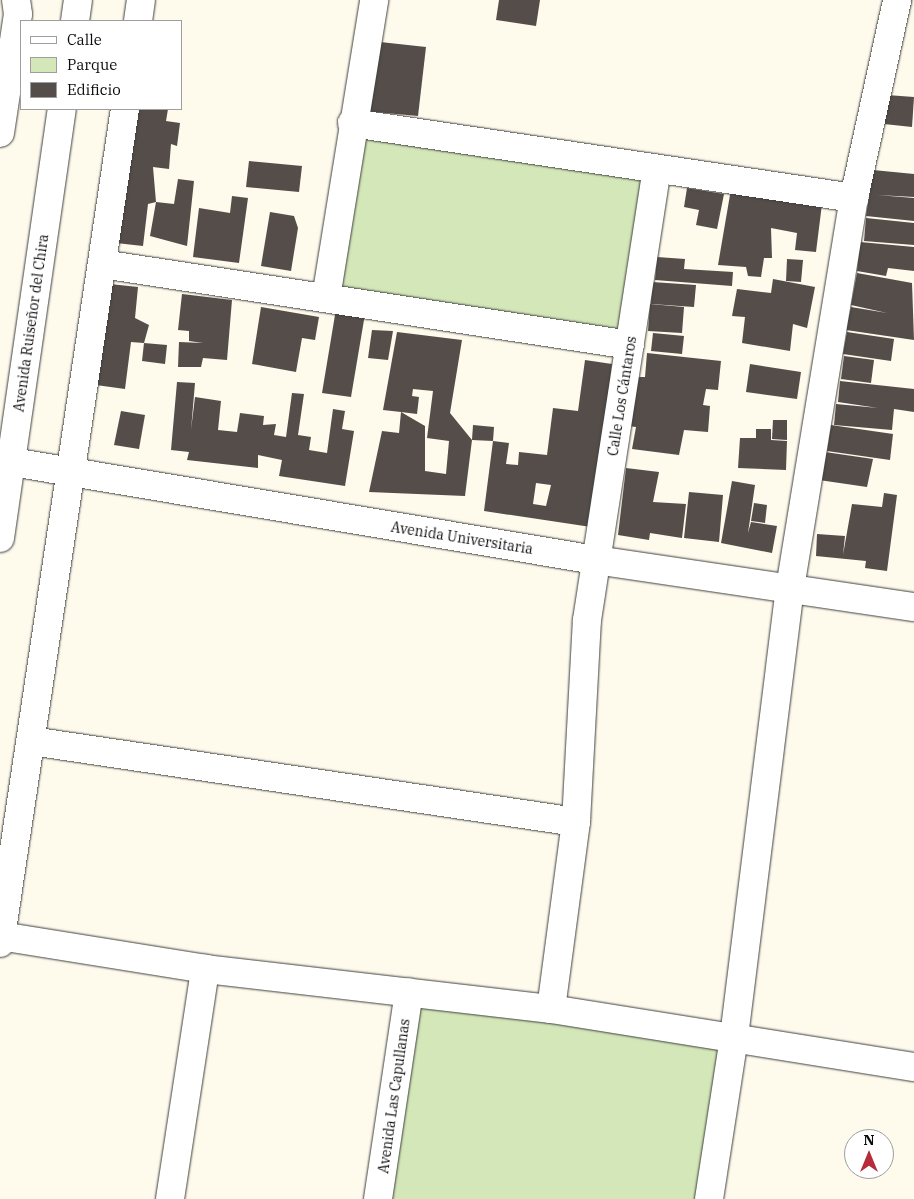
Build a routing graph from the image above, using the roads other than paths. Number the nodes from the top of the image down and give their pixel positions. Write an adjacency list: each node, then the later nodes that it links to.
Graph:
1 (16, 0): 11 (street)
2 (78, 0): 6 (street)
3 (142, 0): 7 (street)
4 (374, 0): 10 (street)
5 (897, 0): 13 (street)
6 (75, 20)
7 (138, 20)
8 (62, 110): 17 (street, Avenida Ruiseñor del Chira)
9 (125, 110): 14 (street)
10 (352, 123): 12 (street); 15 (street)
11 (0, 133)
12 (656, 172): 13 (street); 16 (street, Calle Los Cántaros)
13 (854, 198): 21 (street)
14 (102, 264): 15 (street); 18 (street)
15 (326, 298): 16 (street)
16 (630, 345): 20 (street, Calle Los Cántaros)
17 (12, 462): 18 (street, Avenida Universitaria); 19 (street, Avenida Ruiseñor del Chira)
18 (69, 473): 20 (street, Avenida Universitaria); 23 (street)
19 (0, 538)
20 (595, 560): 21 (street, Avenida Universitaria); 24 (street, Calle Los Cántaros)
21 (790, 588): 22 (street, Avenida Universitaria); 29 (street)
22 (914, 607)
23 (31, 741): 24 (street); 25 (street)
24 (576, 822): 28 (street, Calle Los Cántaros)
25 (0, 938): 26 (street)
26 (205, 969): 27 (street); 31 (street)
27 (409, 992): 28 (street); 32 (street, Avenida Las Capullanas)
28 (551, 1009): 29 (street)
29 (734, 1038): 30 (street); 33 (street)
30 (914, 1067)
31 (170, 1199)
32 (378, 1199)
33 (709, 1199)

